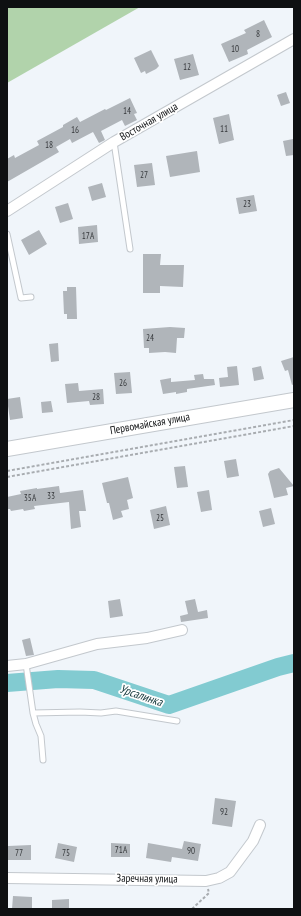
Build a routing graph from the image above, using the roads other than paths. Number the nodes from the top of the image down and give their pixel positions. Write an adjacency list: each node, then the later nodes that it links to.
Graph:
1 (294, 39): 2 (street, Восточная улица)
2 (114, 142): 3 (street, Восточная улица); 5 (lane)
3 (7, 211)
4 (7, 234): 6 (lane)
5 (130, 249)
6 (31, 297)
7 (294, 400): 8 (main road, Первомайская улица)
8 (7, 449)
9 (182, 630): 10 (street)
10 (26, 664): 11 (street); 12 (lane)
11 (7, 666)
12 (33, 713): 13 (lane); 14 (lane)
13 (178, 720)
14 (43, 760)
15 (260, 825): 16 (street, Заречная улица)
16 (7, 878)

